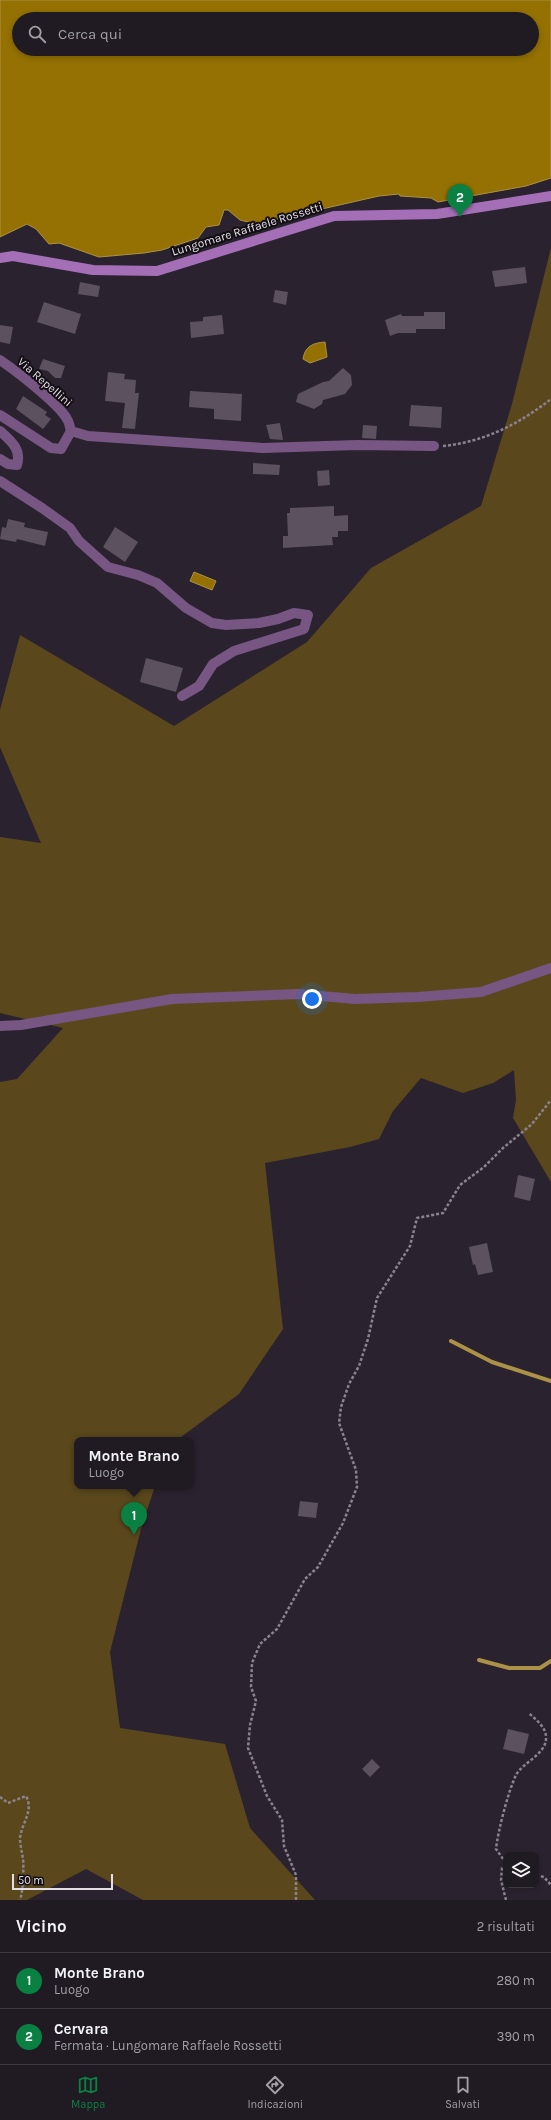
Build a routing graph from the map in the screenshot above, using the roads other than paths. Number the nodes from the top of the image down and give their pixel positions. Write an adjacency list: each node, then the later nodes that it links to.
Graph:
1 (551, 196): 2 (main road, Lungomare Raffaele Rossetti)
2 (0, 258)
3 (0, 360): 6 (street, Via Repellini)
4 (0, 415): 6 (street)
5 (0, 431): 8 (street)
6 (71, 431): 7 (street)
7 (434, 446)
8 (0, 459)
9 (0, 481): 10 (street)
10 (182, 696)
11 (551, 968): 12 (street)
12 (0, 1026)

